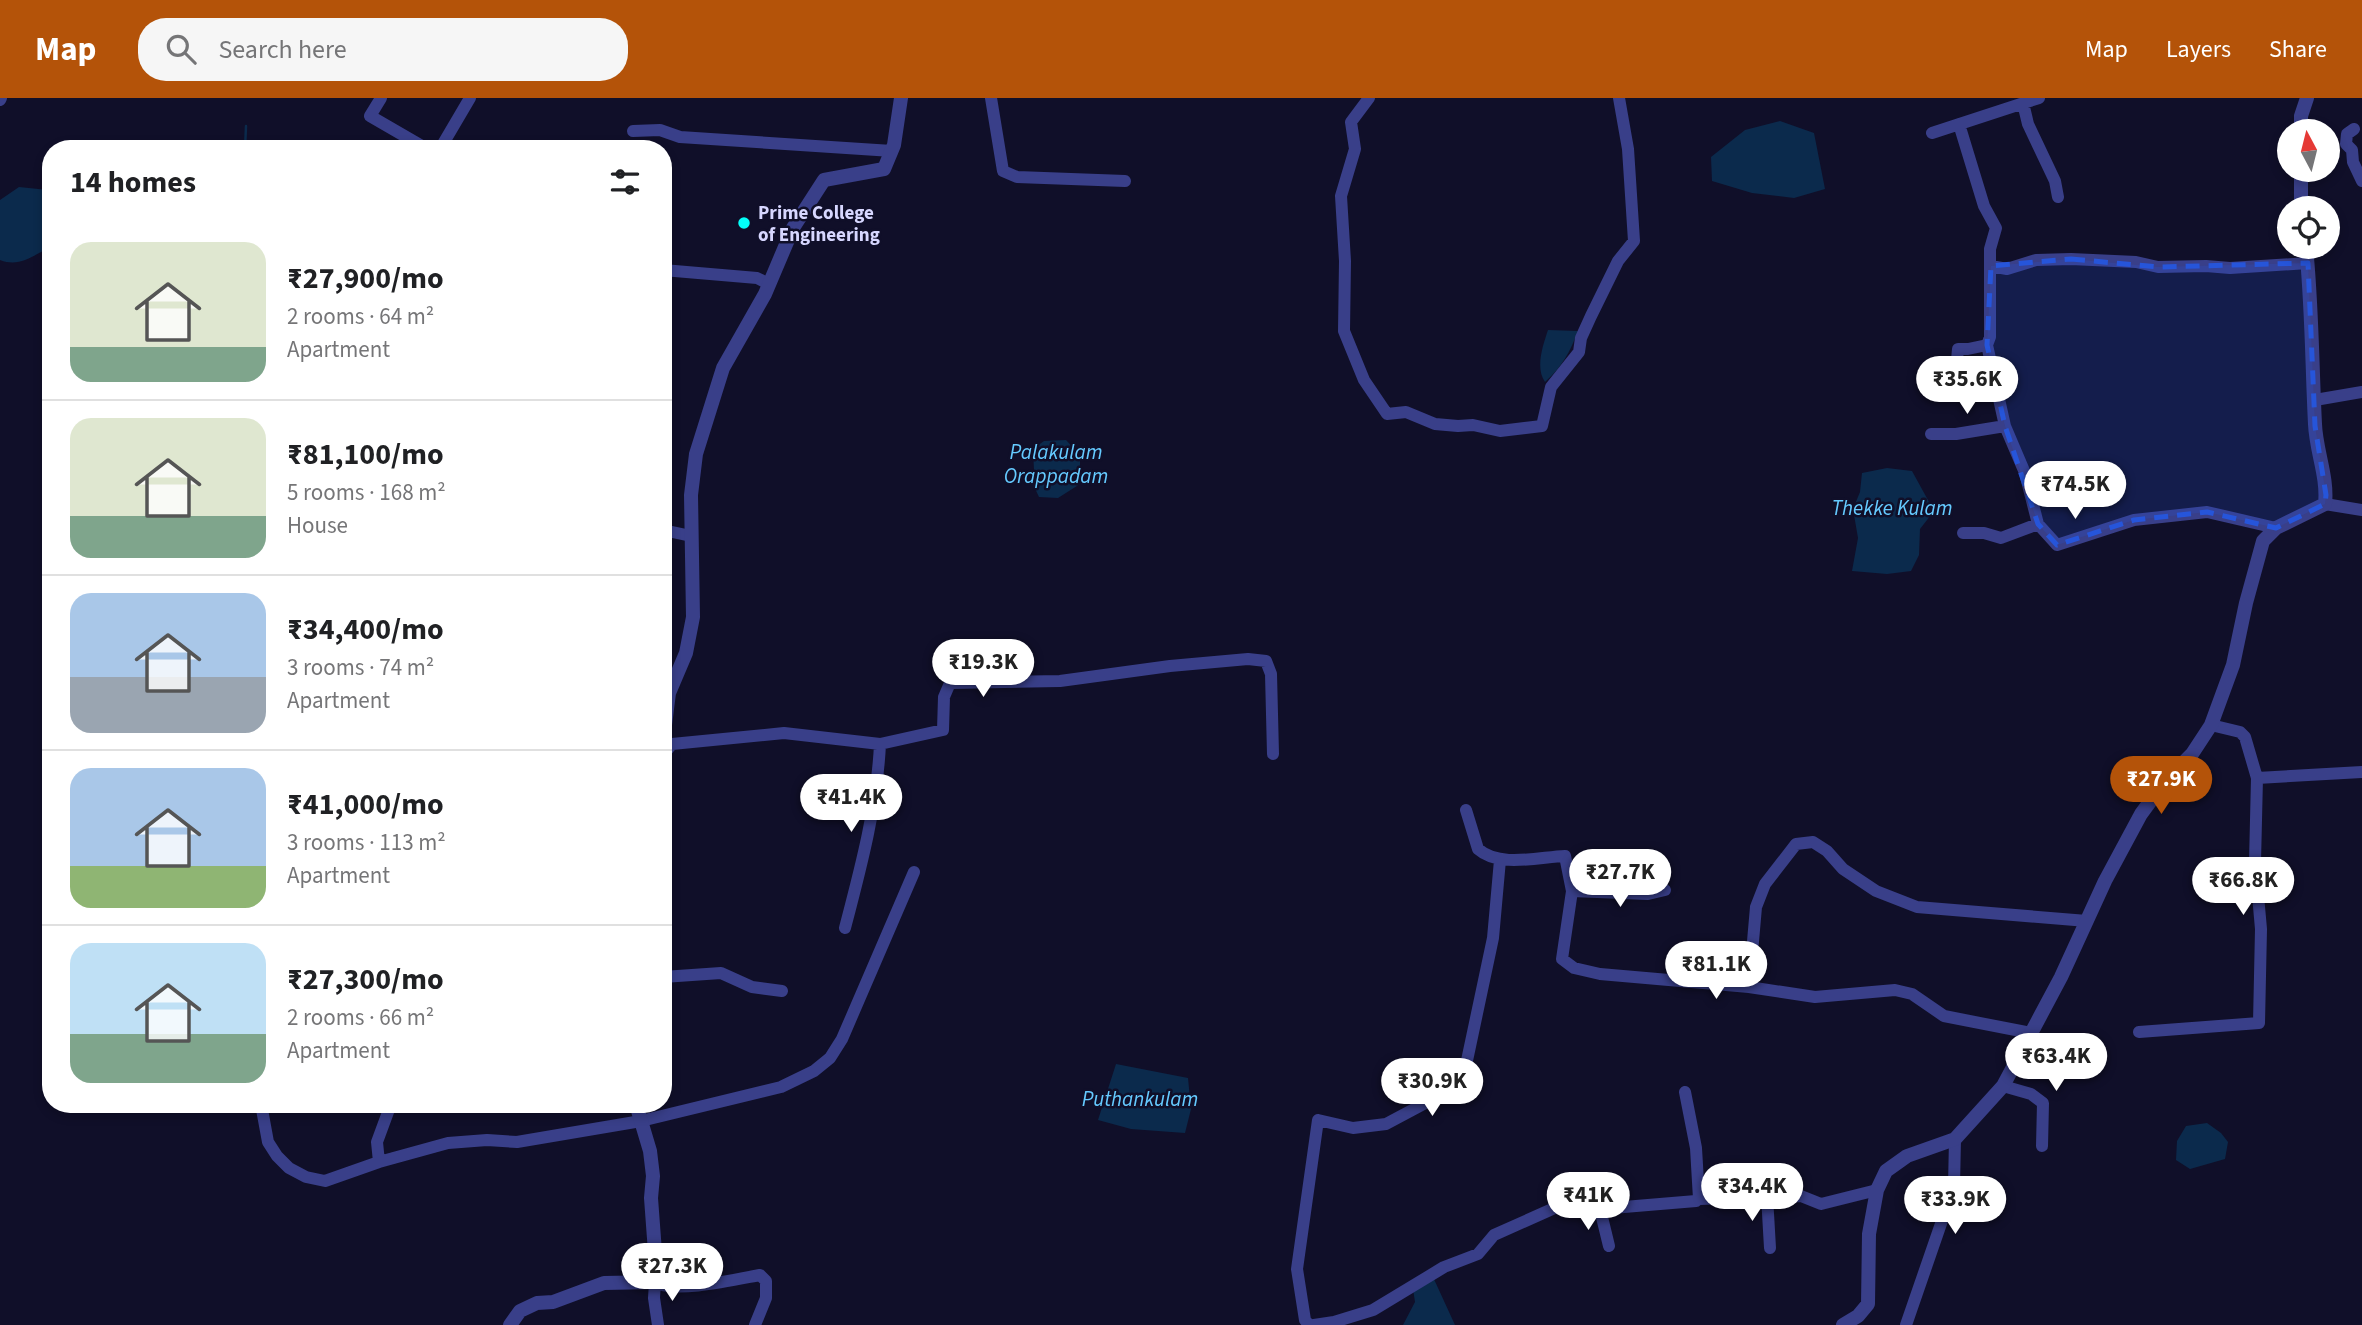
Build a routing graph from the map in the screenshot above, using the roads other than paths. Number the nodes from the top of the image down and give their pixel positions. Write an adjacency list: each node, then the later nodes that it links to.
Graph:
1 (381, 98): 15 (street)
2 (470, 98): 16 (street)
3 (901, 98): 17 (street)
4 (991, 98): 18 (street)
5 (1369, 98): 6 (street)
6 (1619, 98)
7 (2039, 98): 9 (street)
8 (2307, 98): 10 (street)
9 (2023, 103): 11 (street); 20 (street)
10 (2301, 119)
11 (1959, 124): 14 (street); 23 (street)
12 (2354, 128): 19 (street)
13 (633, 131): 17 (street)
14 (1932, 133)
15 (411, 140)
16 (445, 140)
17 (892, 150): 25 (street)
18 (1125, 181)
19 (2362, 181)
20 (2058, 197)
21 (2308, 259): 22 (street)
22 (2308, 263): 23 (street); 29 (street)
23 (1991, 266): 26 (street)
24 (672, 271): 25 (street)
25 (769, 284): 38 (street)
26 (1987, 345): 27 (street); 30 (street)
27 (1955, 382)
28 (2362, 392): 29 (street)
29 (2315, 400): 32 (street)
30 (2005, 426): 31 (street); 34 (street)
31 (1931, 434)
32 (2325, 504): 33 (street); 35 (street)
33 (2362, 510)
34 (2038, 524): 35 (street); 37 (street)
35 (2276, 528): 40 (street)
36 (672, 532): 38 (street)
37 (1963, 533)
38 (691, 536): 39 (street)
39 (672, 686)
40 (2211, 725): 45 (street); 51 (street)
41 (672, 744): 42 (street)
42 (880, 744): 43 (street); 52 (street)
43 (1273, 754)
44 (2362, 772): 45 (street)
45 (2257, 778): 56 (street)
46 (1466, 810): 47 (street)
47 (1500, 860): 50 (street); 77 (street)
48 (914, 872): 63 (street)
49 (1665, 890): 50 (street)
50 (1572, 891): 54 (street)
51 (2087, 921): 54 (street); 57 (street)
52 (845, 928)
53 (672, 976): 55 (street)
54 (1749, 987): 57 (street)
55 (782, 991)
56 (2140, 1032)
57 (2031, 1033): 58 (street)
58 (2003, 1086): 64 (street); 65 (street)
59 (1685, 1092): 68 (street)
60 (263, 1113): 66 (street)
61 (388, 1113): 66 (street)
62 (639, 1113): 63 (street)
63 (641, 1121): 66 (street); 73 (street)
64 (1955, 1139): 67 (street); 79 (street)
65 (2042, 1146)
66 (379, 1161)
67 (1877, 1191): 68 (street); 78 (street)
68 (1767, 1196): 72 (street)
69 (1696, 1201): 70 (street)
70 (1600, 1209): 71 (street); 77 (street)
71 (1609, 1247)
72 (1770, 1248)
73 (655, 1282): 74 (street); 75 (street); 76 (street)
74 (510, 1325)
75 (658, 1325)
76 (755, 1325)
77 (1311, 1325)
78 (1843, 1325)
79 (1906, 1325)

